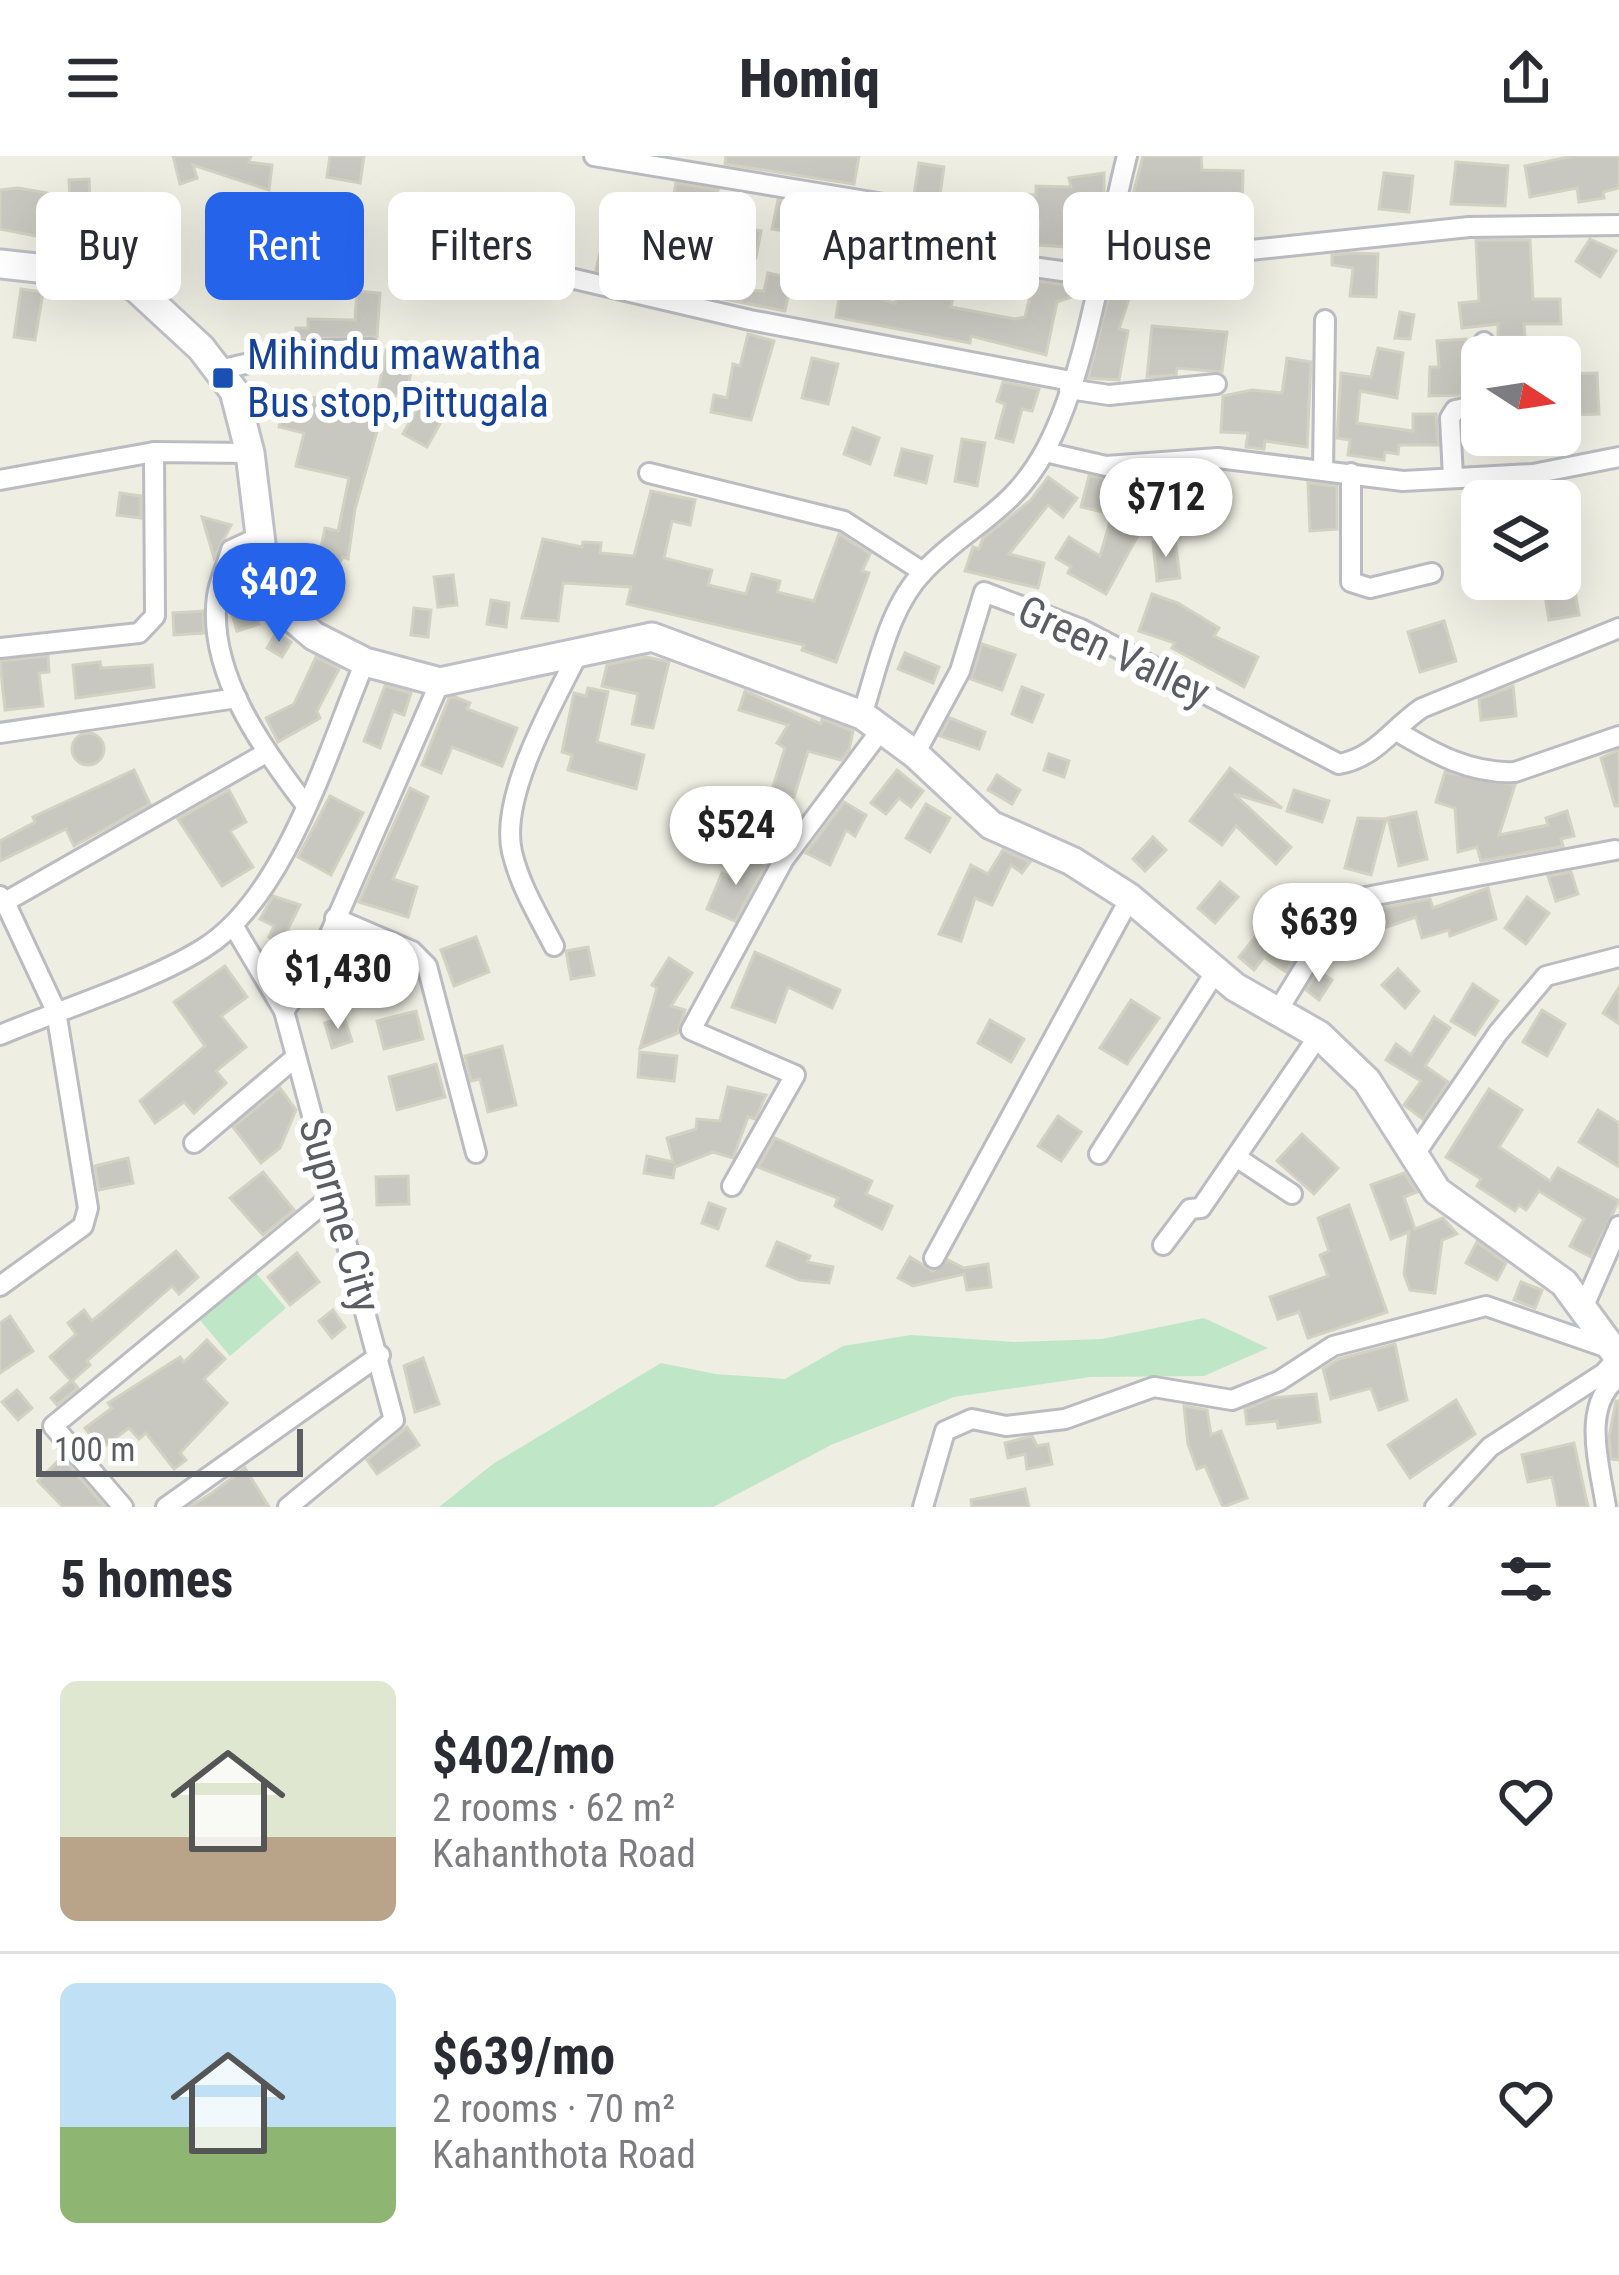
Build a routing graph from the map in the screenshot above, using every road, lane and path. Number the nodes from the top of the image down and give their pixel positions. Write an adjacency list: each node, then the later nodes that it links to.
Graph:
1 (594, 156): 7 (street)
2 (1127, 156): 3 (street)
3 (1118, 192)
4 (1619, 225): 5 (street)
5 (1254, 250)
6 (0, 264): 12 (main road)
7 (1063, 271)
8 (575, 279): 13 (street)
9 (1092, 300): 13 (street)
10 (1325, 320): 20 (street)
11 (370, 349): 12 (street)
12 (219, 370): 18 (main road)
13 (1070, 384): 14 (street); 17 (street)
14 (1216, 385)
15 (1461, 409): 23 (street)
16 (154, 452): 18 (street); 24 (street); 29 (street)
17 (1045, 452): 20 (street); 26 (street)
18 (250, 453): 25 (main road)
19 (1619, 457): 23 (street)
20 (1323, 470): 22 (street)
21 (649, 472): 26 (street)
22 (1351, 473): 23 (street); 27 (street)
23 (1453, 477)
24 (0, 480)
25 (259, 537): 31 (main road); 33 (street)
26 (923, 572): 34 (street)
27 (1432, 573)
28 (1619, 628): 36 (street, Green Valley)
29 (0, 648)
30 (580, 649): 32 (main road); 34 (main road); 46 (street)
31 (364, 662): 32 (main road); 40 (street)
32 (440, 682): 44 (street)
33 (237, 698): 35 (street); 38 (street)
34 (872, 722): 39 (main road); 60 (street)
35 (0, 733)
36 (1399, 733): 37 (street); 39 (street, Green Valley)
37 (1619, 736)
38 (266, 753): 40 (street); 43 (street)
39 (915, 754): 42 (main road)
40 (305, 804): 45 (street)
41 (1615, 850): 51 (street)
42 (1130, 898): 48 (main road); 65 (street)
43 (2, 899): 49 (street)
44 (335, 918): 50 (street); 56 (street)
45 (233, 926): 49 (street); 50 (street, Suprme City)
46 (554, 946)
47 (1619, 957): 59 (street)
48 (1216, 970): 51 (main road); 57 (street)
49 (56, 1011): 52 (street); 66 (street)
50 (284, 1011): 54 (street, Suprme City)
51 (1277, 1012): 53 (main road)
52 (0, 1035)
53 (1319, 1035): 58 (street); 59 (main road)
54 (296, 1057): 55 (street); 61 (street, Suprme City)
55 (194, 1143)
56 (476, 1153)
57 (1099, 1154)
58 (1235, 1156): 62 (street); 64 (street)
59 (1413, 1157): 67 (main road)
60 (732, 1186)
61 (334, 1194): 68 (street, Suprme City); 71 (street)
62 (1292, 1194)
63 (1619, 1226): 67 (street)
64 (1163, 1245)
65 (934, 1258)
66 (0, 1286)
67 (1584, 1306): 69 (main road)
68 (380, 1354): 72 (street); 73 (street, Suprme City)
69 (1615, 1355): 74 (street); 75 (street)
70 (1619, 1376): 76 (street)
71 (123, 1507)
72 (166, 1507)
73 (288, 1507)
74 (923, 1507)
75 (1435, 1507)
76 (1606, 1507)

